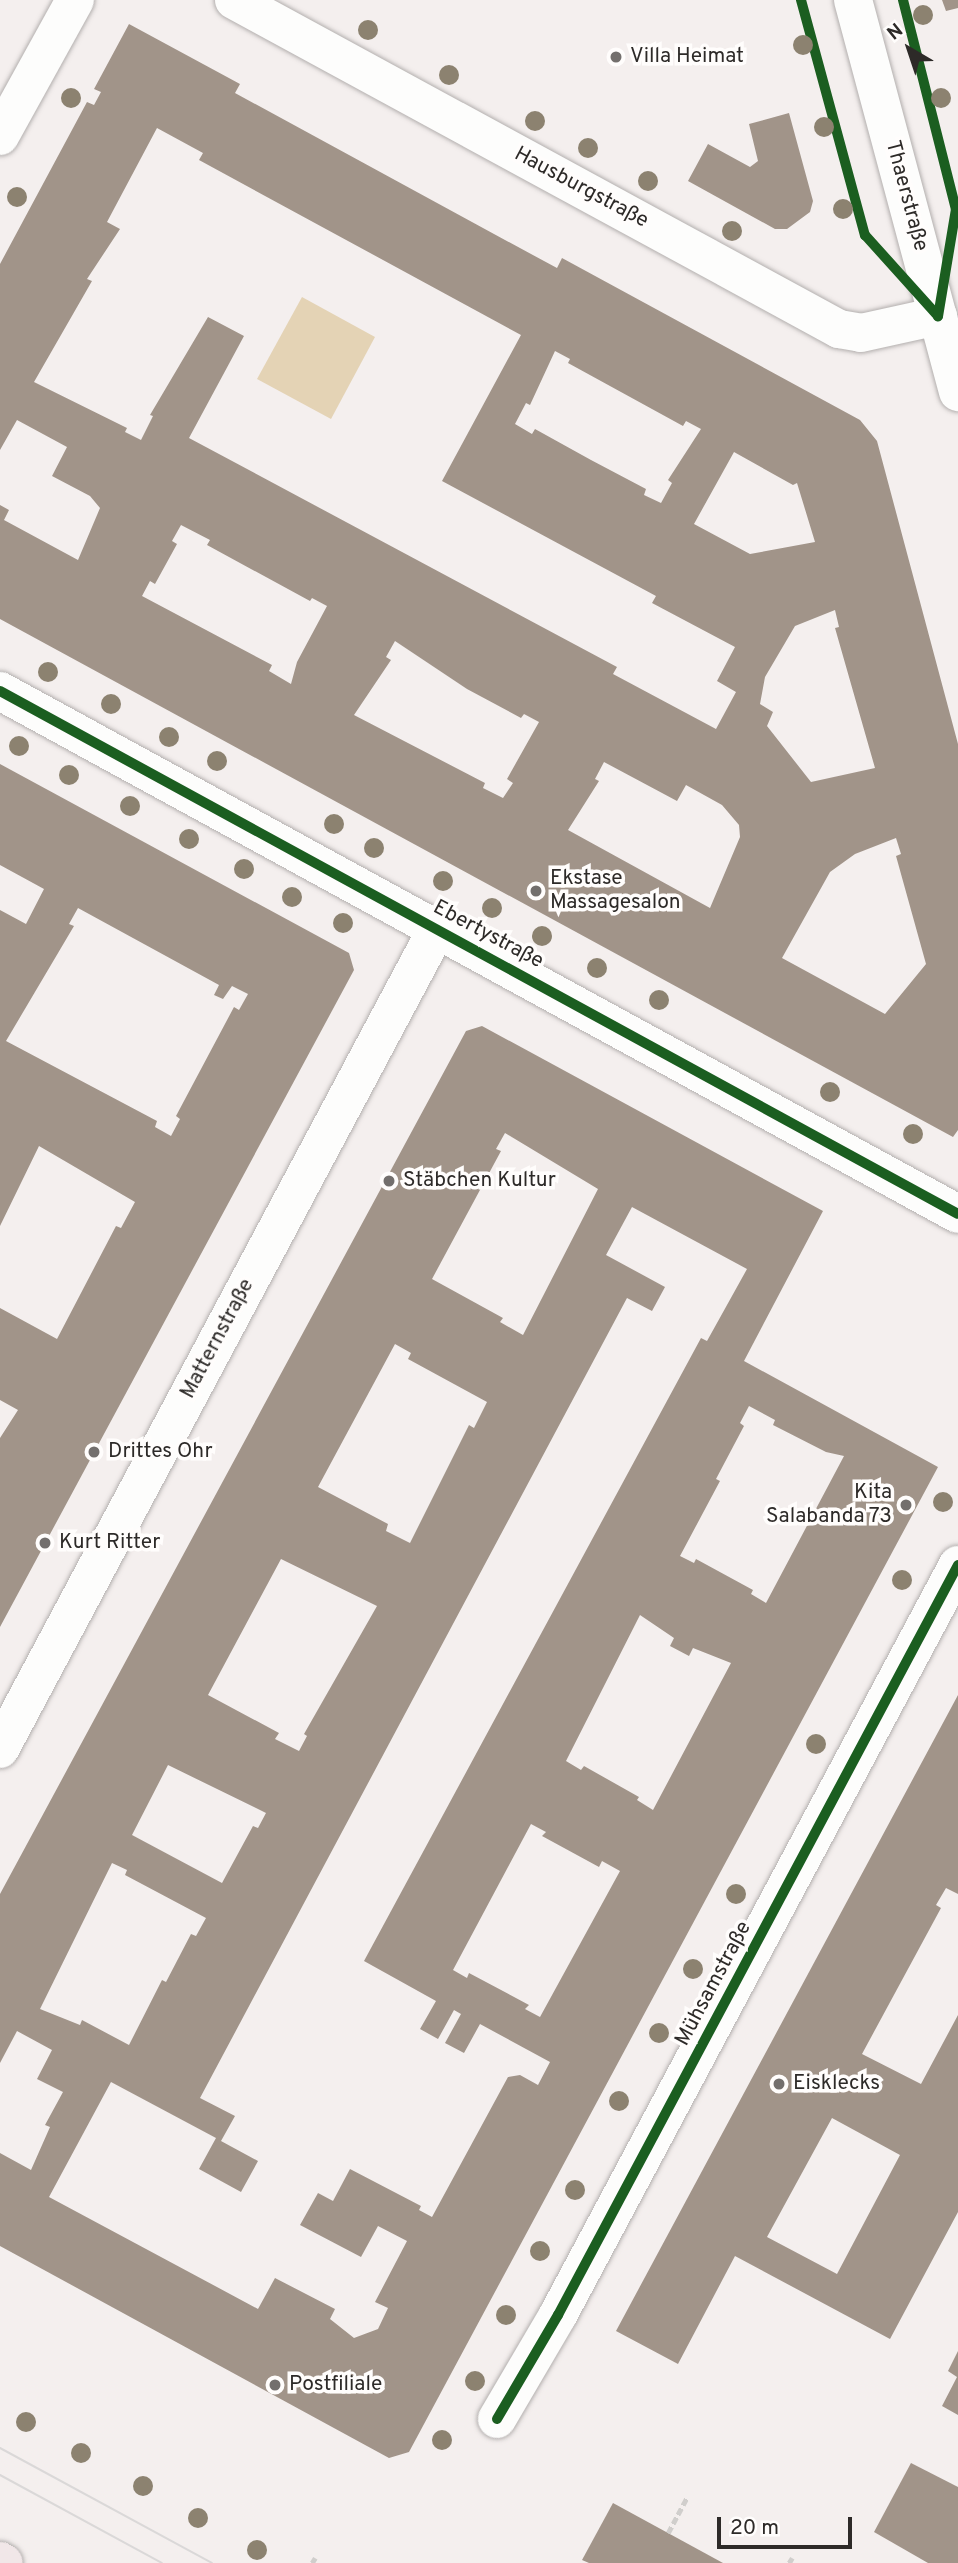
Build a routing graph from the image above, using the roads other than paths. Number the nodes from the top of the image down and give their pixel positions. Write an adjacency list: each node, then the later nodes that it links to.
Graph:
1 (75, 0): 4 (street)
2 (234, 0): 5 (street, Hausburgstraße)
3 (853, 0): 5 (street, Thaerstraße)
4 (0, 136)
5 (938, 316): 6 (street, Thaerstraße)
6 (958, 392)
7 (0, 691): 8 (street, Ebertystraße)
8 (437, 929): 9 (street, Ebertystraße); 11 (street, Matternstraße)
9 (958, 1214)
10 (958, 1565): 12 (street, Mühsamstraße)
11 (0, 1749)
12 (497, 2419)

